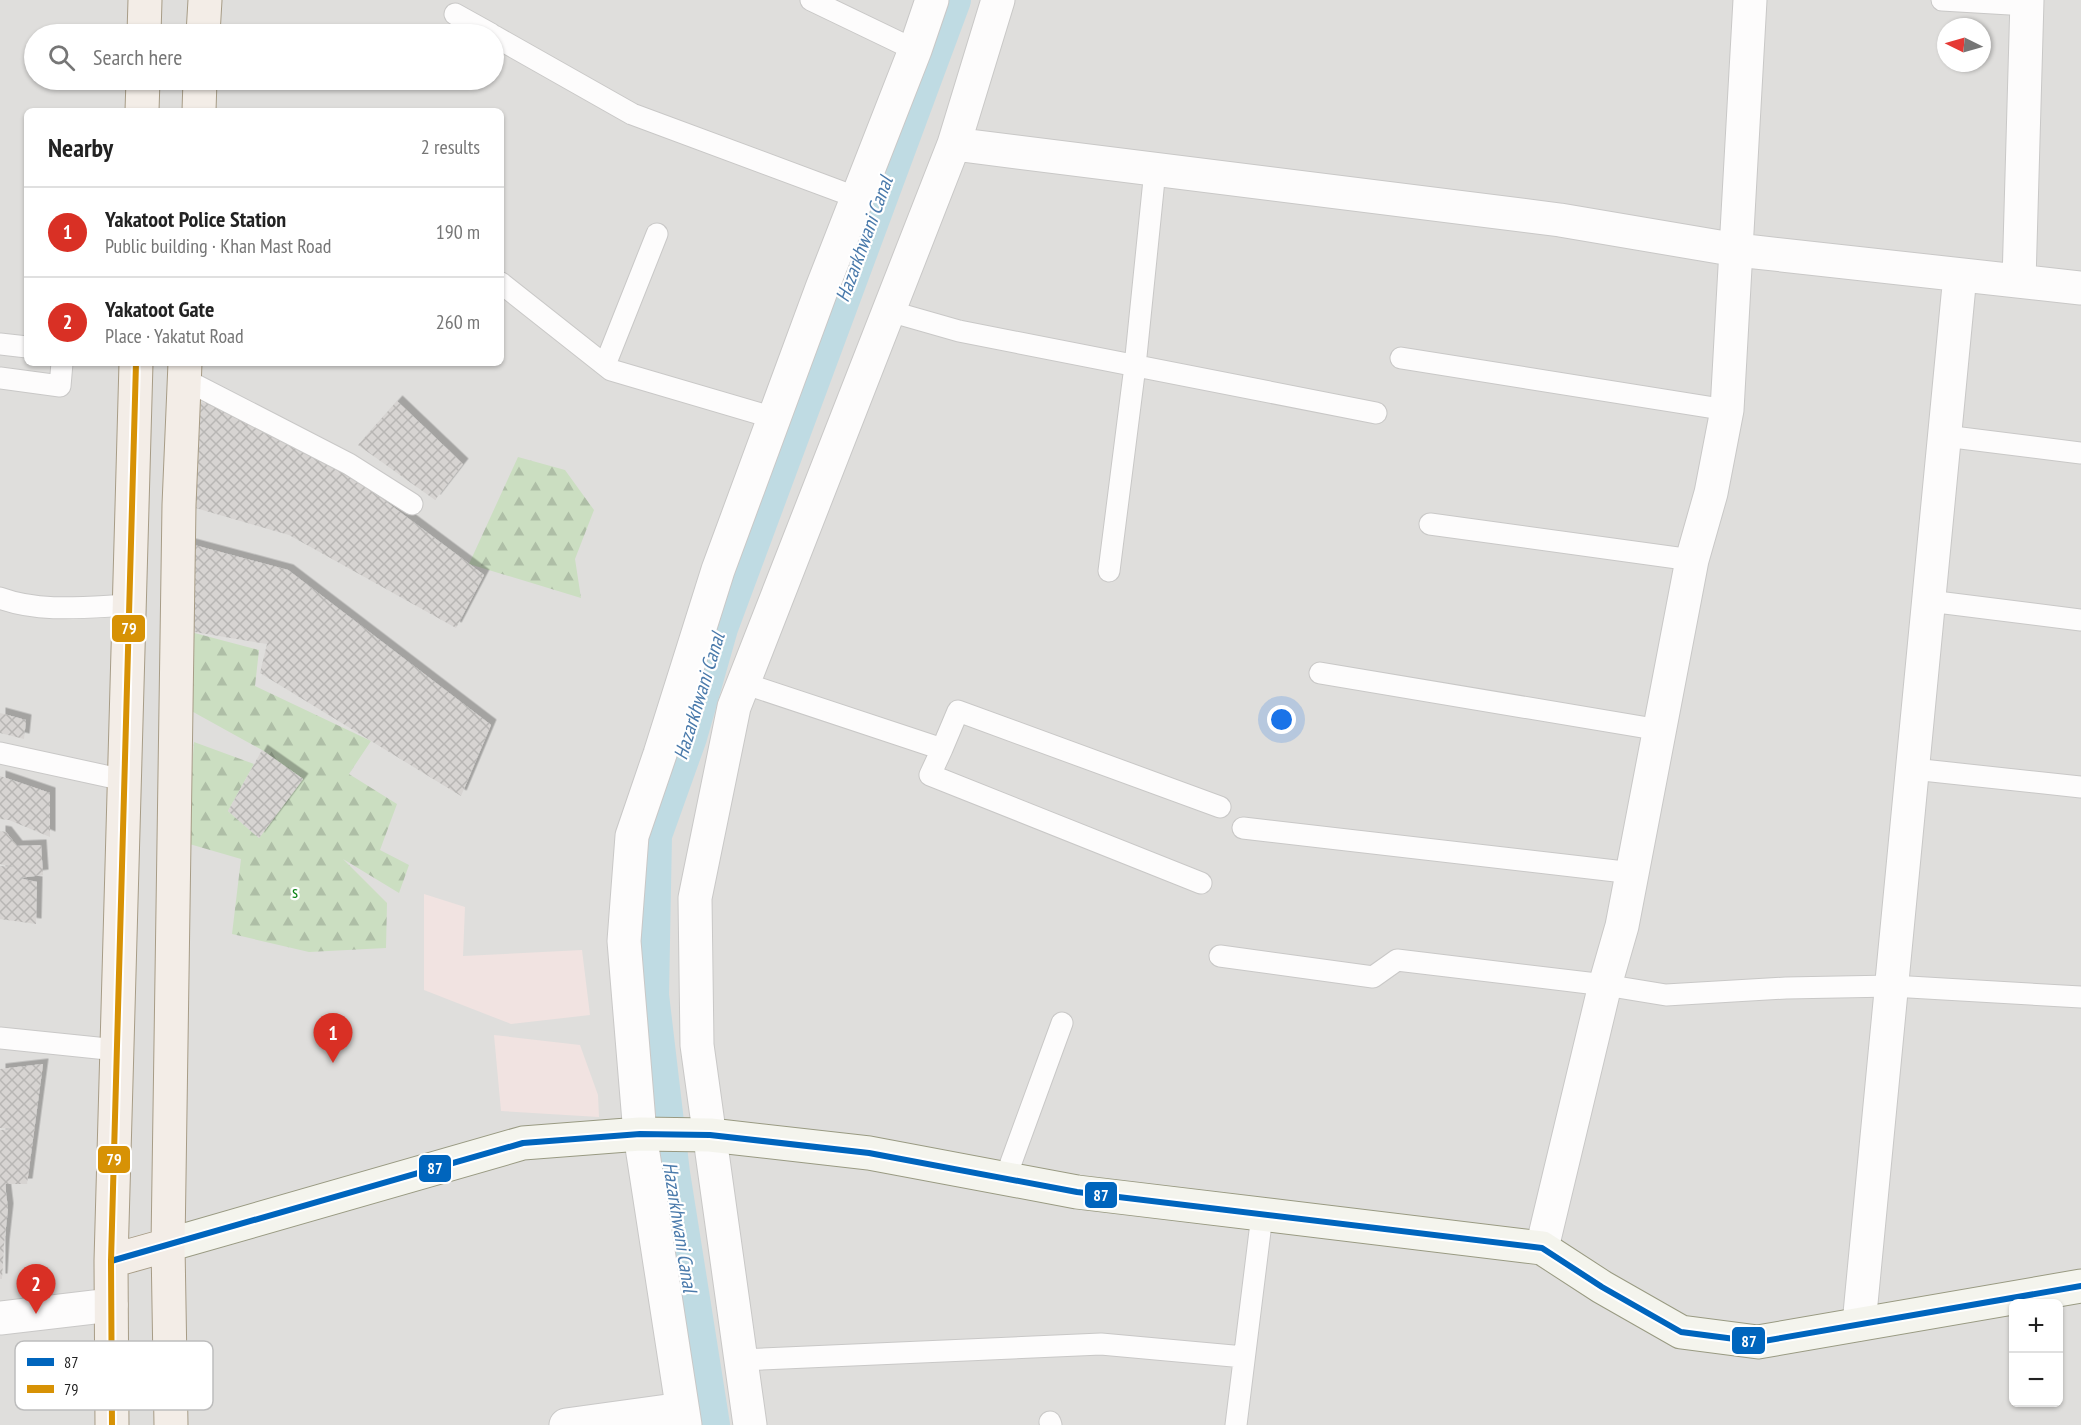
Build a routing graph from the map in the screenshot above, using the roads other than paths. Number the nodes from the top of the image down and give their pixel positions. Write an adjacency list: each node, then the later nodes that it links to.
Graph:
1 (145, 0): 10 (main road)
2 (205, 0): 11 (main road)
3 (811, 0): 14 (lane)
4 (932, 0): 14 (street)
5 (998, 0): 19 (street)
6 (1750, 0): 23 (street)
7 (1942, 0): 8 (lane)
8 (2027, 3): 25 (street)
9 (455, 14): 12 (lane)
10 (144, 24)
11 (204, 24)
12 (473, 24)
13 (504, 42): 21 (lane)
14 (915, 50): 21 (street)
15 (143, 90): 17 (main road)
16 (200, 90): 18 (main road)
17 (142, 108)
18 (199, 108)
19 (954, 144): 20 (street); 28 (street)
20 (1155, 170): 23 (street); 35 (lane)
21 (858, 198): 40 (street)
22 (657, 234): 32 (lane)
23 (1737, 250): 24 (street); 38 (street)
24 (1960, 275): 25 (street); 41 (street)
25 (2019, 281): 27 (street)
26 (504, 285): 32 (lane)
27 (2081, 288)
28 (889, 311): 35 (lane); 52 (street)
29 (0, 344): 30 (lane)
30 (24, 347)
31 (1401, 358): 38 (lane)
32 (605, 365): 40 (lane)
33 (62, 366): 37 (lane)
34 (136, 366): 49 (main road)
35 (1135, 366): 39 (lane); 46 (lane)
36 (177, 368): 43 (lane); 74 (main road)
37 (0, 378)
38 (1727, 410): 45 (street)
39 (1376, 413)
40 (774, 418): 70 (street)
41 (1945, 436): 42 (lane); 48 (street)
42 (2081, 453)
43 (412, 504)
44 (1430, 524): 45 (lane)
45 (1692, 560): 53 (street)
46 (1109, 571)
47 (0, 598): 49 (lane)
48 (1929, 601): 50 (lane); 56 (street)
49 (129, 605): 57 (main road)
50 (2081, 620)
51 (1320, 673): 53 (lane)
52 (743, 683): 54 (lane); 71 (street)
53 (1660, 730): 61 (street)
54 (942, 749): 59 (lane); 62 (lane)
55 (0, 753): 57 (lane)
56 (1913, 769): 58 (lane); 65 (street)
57 (124, 780): 69 (main road)
58 (2081, 787)
59 (1220, 807)
60 (1243, 828): 61 (lane)
61 (1633, 873): 64 (street)
62 (1201, 883)
63 (1221, 956): 64 (lane)
64 (1605, 985): 65 (lane); 75 (street)
65 (1892, 986): 66 (lane); 80 (street)
66 (2081, 997)
67 (1062, 1023): 72 (lane)
68 (0, 1038): 69 (lane)
69 (117, 1050): 76 (main road)
70 (639, 1134): 71 (main road); 74 (main road); 87 (street)
71 (711, 1135): 72 (main road); 84 (street)
72 (1005, 1179): 73 (main road)
73 (1262, 1215): 75 (main road); 83 (lane)
74 (168, 1245): 76 (main road); 82 (main road)
75 (1542, 1248): 80 (main road)
76 (111, 1262): 78 (main road)
77 (2081, 1286): 80 (main road)
78 (111, 1305): 79 (street); 81 (main road)
79 (0, 1318)
80 (1859, 1324)
81 (111, 1341)
82 (170, 1341)
83 (1245, 1357): 84 (lane); 92 (lane)
84 (740, 1360): 91 (street)
85 (112, 1410): 88 (main road)
86 (171, 1410): 89 (main road)
87 (684, 1417): 90 (street)
88 (112, 1425)
89 (171, 1425)
90 (566, 1425)
91 (750, 1425)
92 (1236, 1425)

